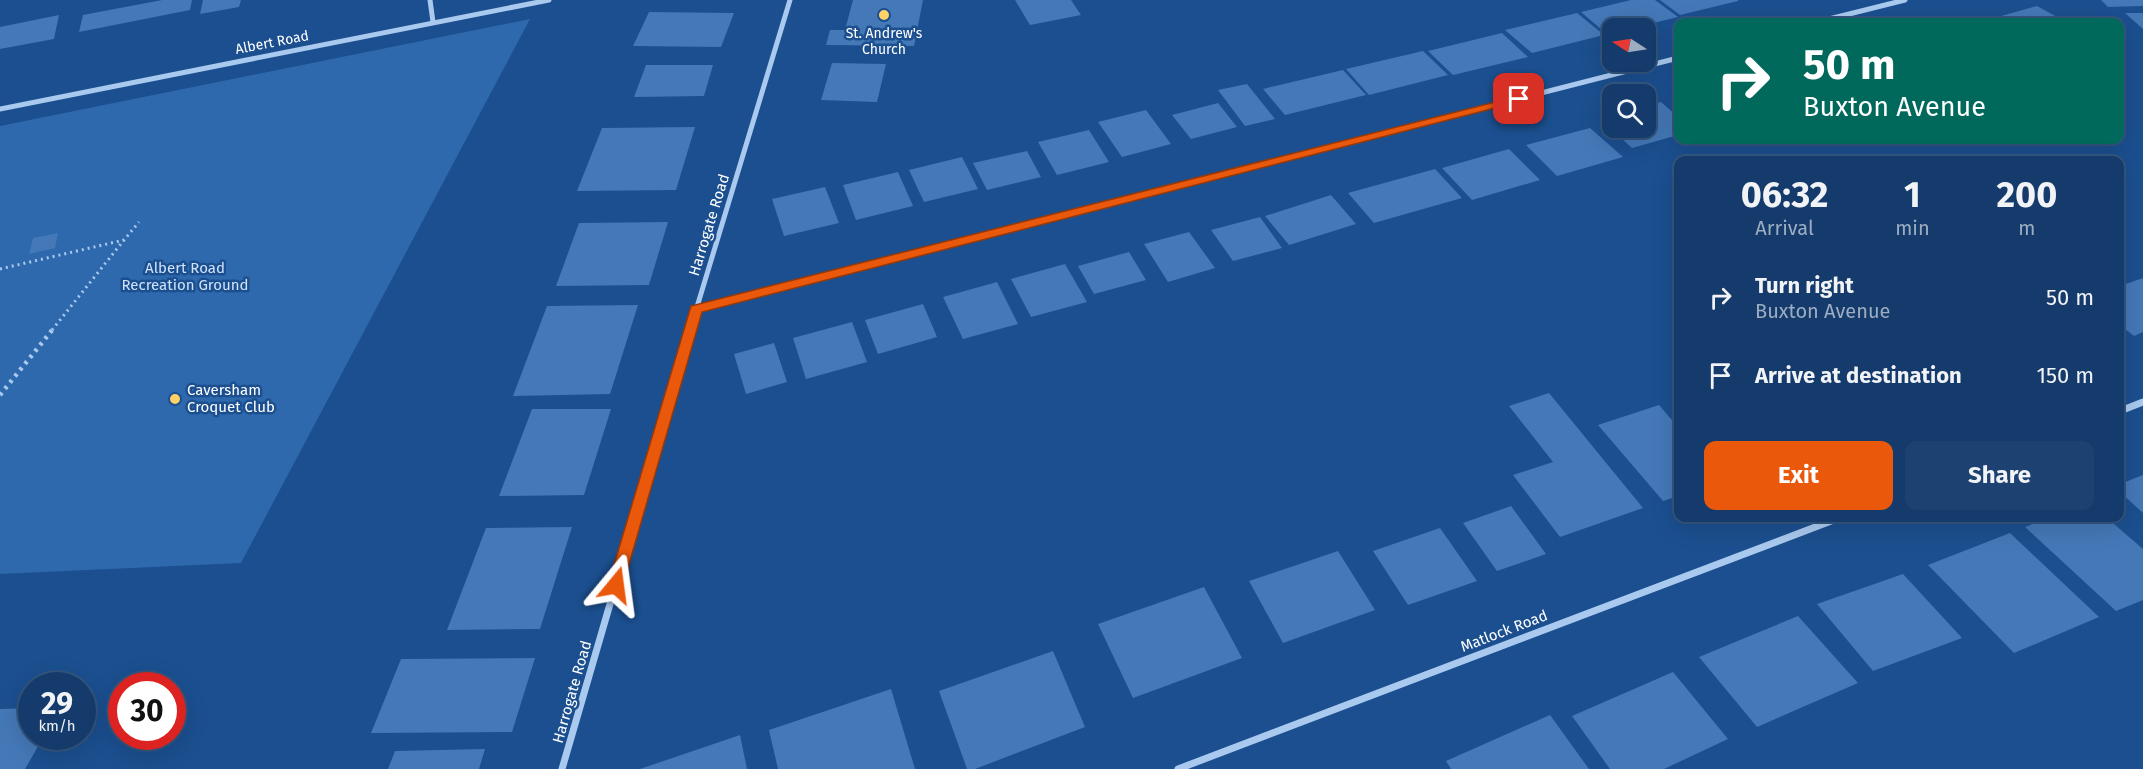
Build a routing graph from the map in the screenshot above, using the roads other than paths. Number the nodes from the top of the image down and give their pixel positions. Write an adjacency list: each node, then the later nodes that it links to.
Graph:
1 (430, 0): 6 (street)
2 (549, 0): 6 (street, Albert Road)
3 (790, 0): 9 (street, Harrogate Road)
4 (1905, 0): 5 (street)
5 (1833, 18)
6 (433, 22): 8 (street, Albert Road)
7 (1674, 59): 9 (street)
8 (0, 110)
9 (696, 309): 13 (street, Harrogate Road)
10 (2143, 402): 11 (street)
11 (2124, 409)
12 (1828, 522): 14 (street, Matlock Road)
13 (562, 769)
14 (1178, 769)

